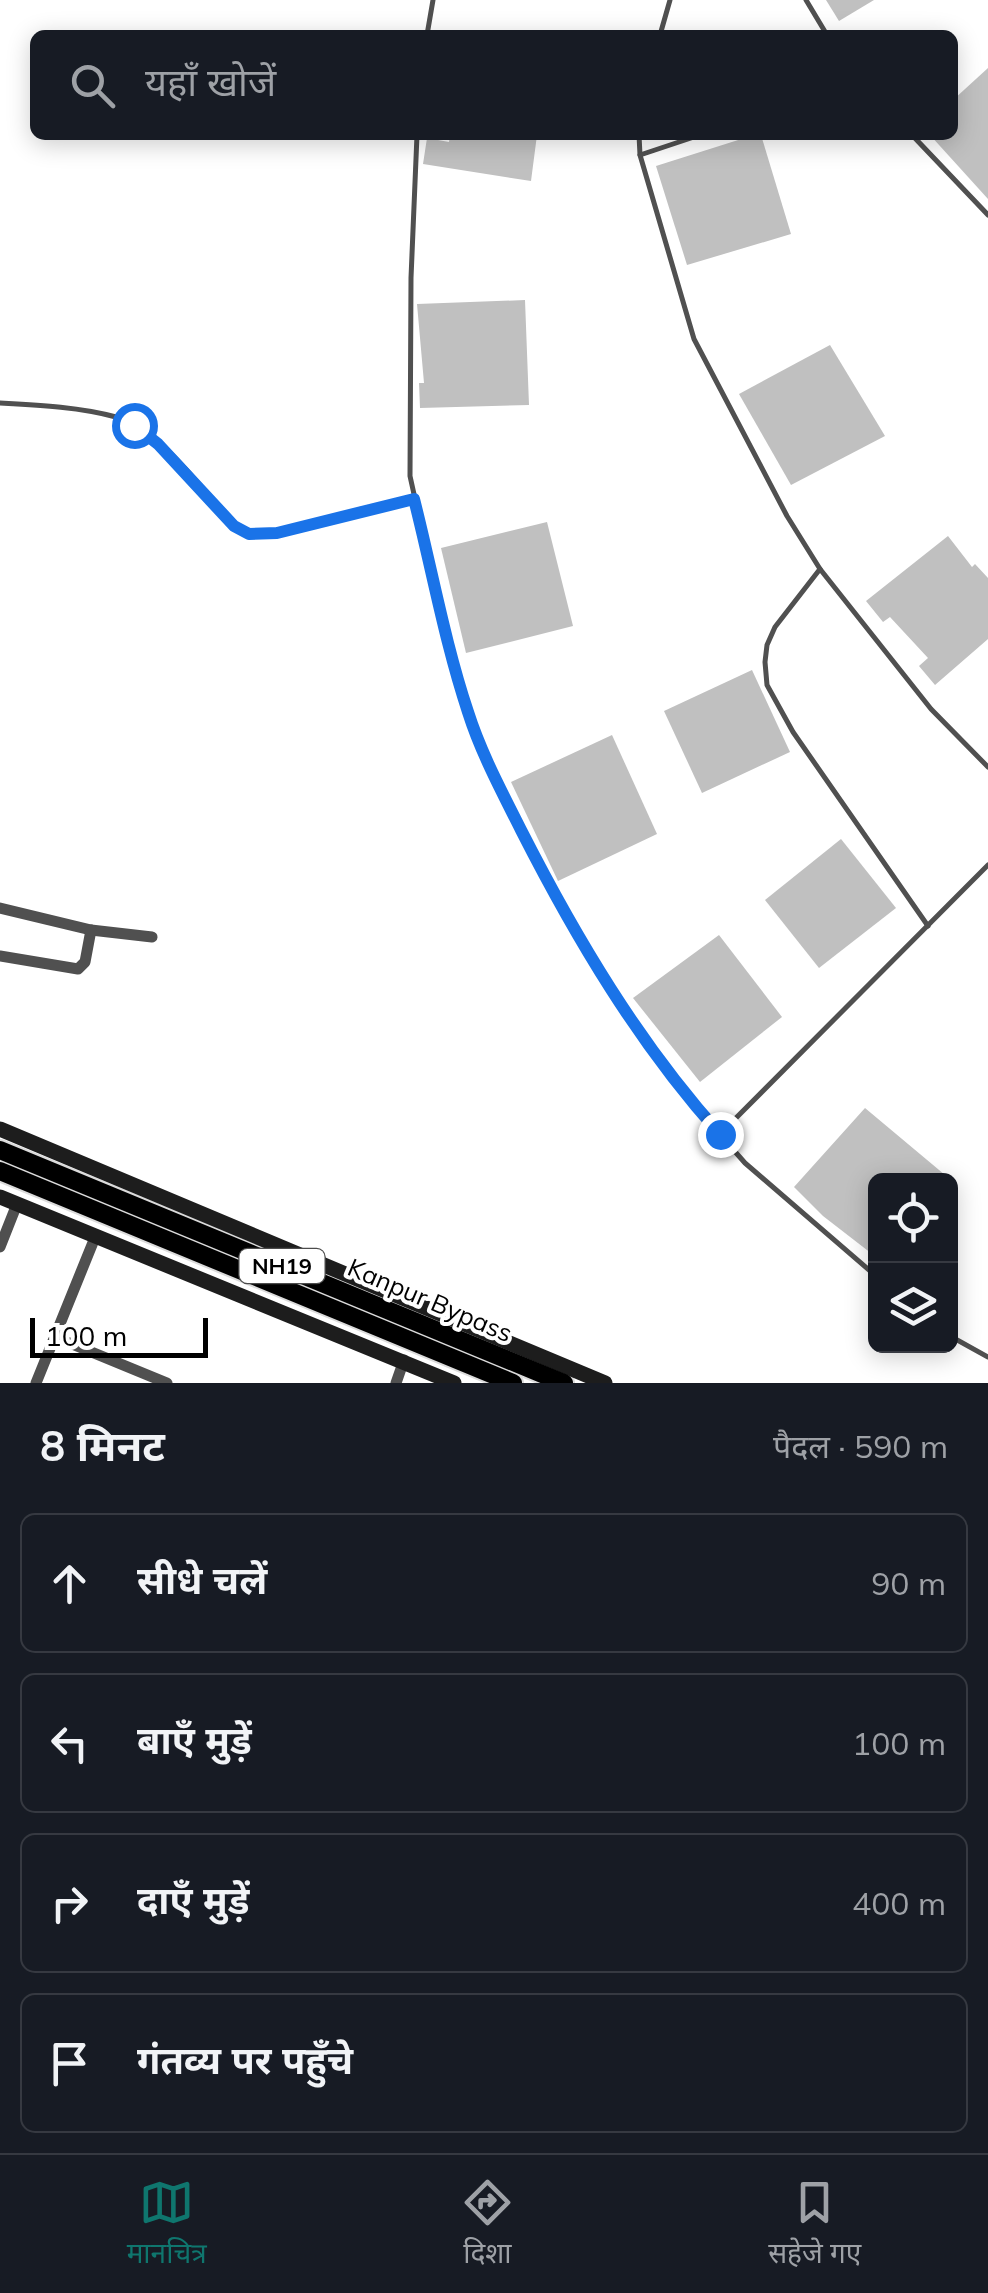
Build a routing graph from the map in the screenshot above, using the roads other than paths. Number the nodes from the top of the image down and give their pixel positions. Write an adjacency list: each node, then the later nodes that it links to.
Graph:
1 (433, 0): 4 (lane)
2 (670, 0): 5 (lane)
3 (806, 0): 6 (lane)
4 (428, 30)
5 (661, 30)
6 (824, 30)
7 (417, 140): 14 (lane)
8 (639, 140): 11 (lane)
9 (685, 140): 11 (lane)
10 (917, 140): 12 (lane)
11 (640, 155): 15 (lane)
12 (988, 215)
13 (0, 404): 14 (lane)
14 (414, 499): 24 (lane)
15 (820, 568): 16 (lane); 19 (lane)
16 (988, 767)
17 (988, 864): 19 (lane)
18 (0, 908): 20 (street)
19 (928, 926): 24 (lane)
20 (92, 930): 21 (street); 22 (street)
21 (152, 936)
22 (0, 956)
23 (0, 1129): 42 (main road)
24 (720, 1134): 31 (lane)
25 (0, 1150): 41 (highway, Kanpur Bypass / NH19)
26 (0, 1172): 40 (highway, Kanpur Bypass / NH19)
27 (0, 1197): 28 (main road)
28 (17, 1204): 29 (main road); 30 (street)
29 (96, 1234): 32 (street); 35 (main road)
30 (0, 1247)
31 (868, 1269)
32 (55, 1337): 36 (street); 37 (street)
33 (958, 1341): 34 (lane)
34 (988, 1358)
35 (404, 1360): 38 (street); 39 (main road)
36 (36, 1383)
37 (167, 1383)
38 (396, 1383)
39 (454, 1383)
40 (513, 1383)
41 (564, 1383)
42 (605, 1383)

